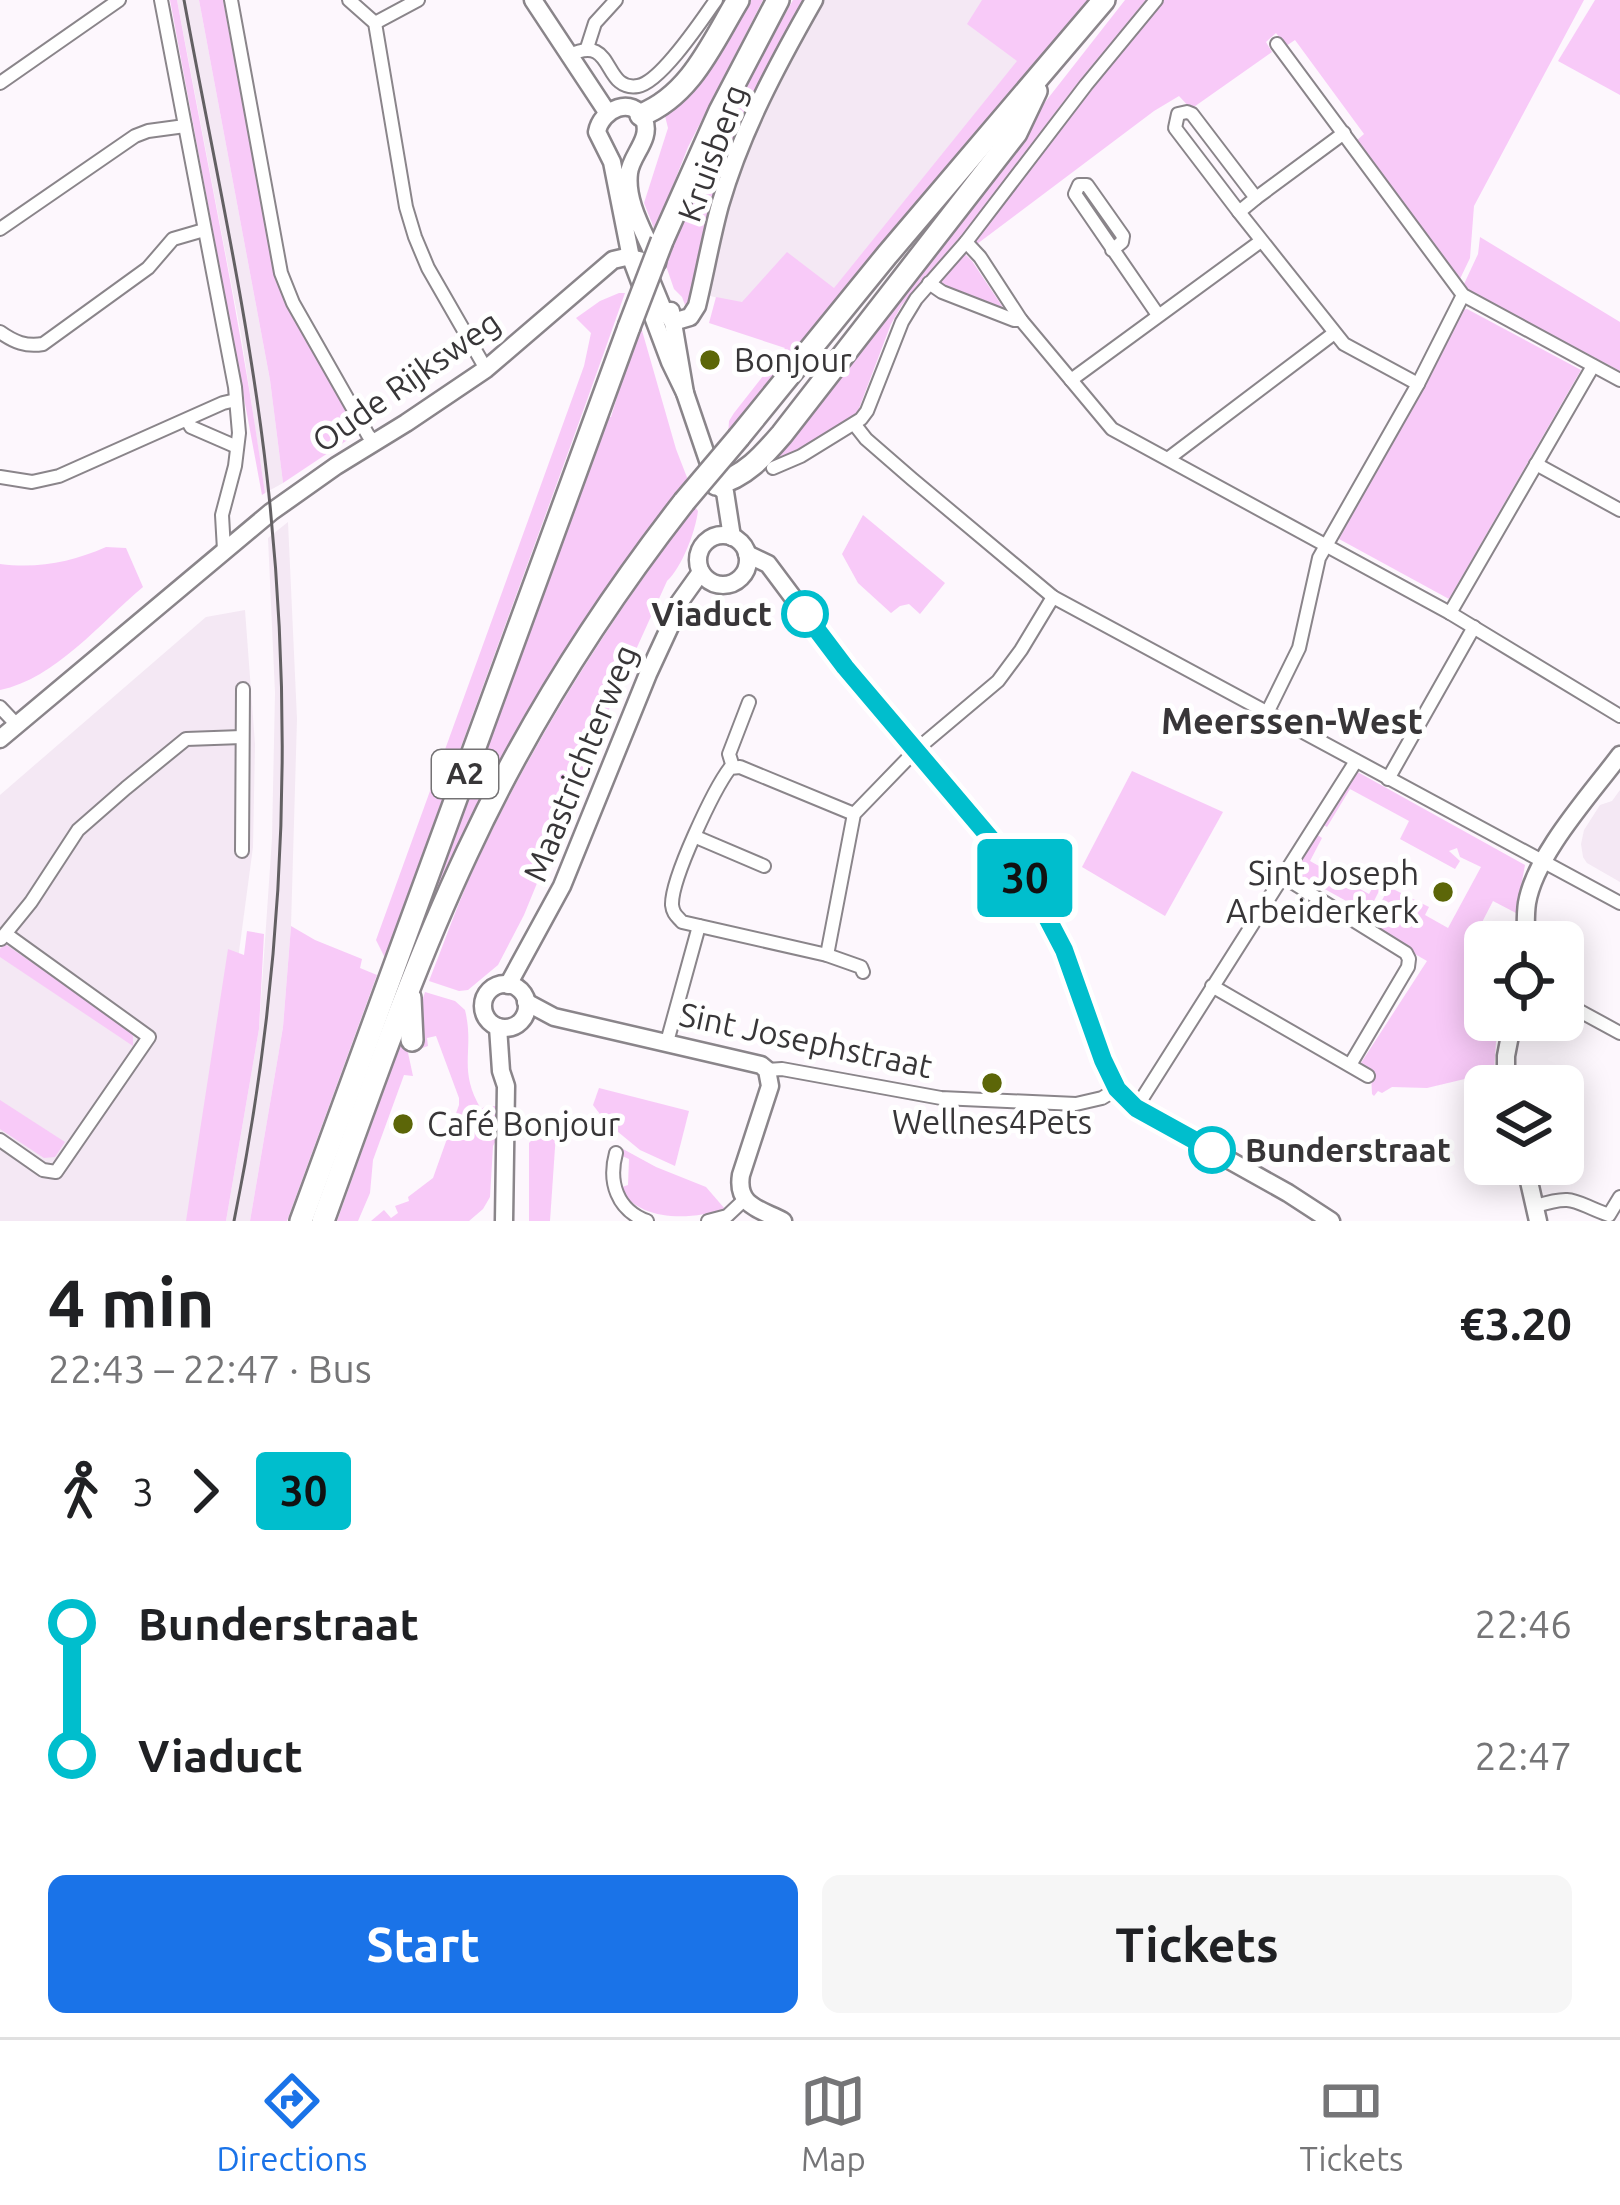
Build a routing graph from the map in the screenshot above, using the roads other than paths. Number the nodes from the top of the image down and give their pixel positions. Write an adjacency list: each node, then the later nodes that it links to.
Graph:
1 (118, 0): 19 (street)
2 (160, 0): 22 (street)
3 (231, 0): 48 (street)
4 (349, 0): 14 (street)
5 (418, 0): 14 (street)
6 (533, 0): 17 (street)
7 (616, 0): 16 (street)
8 (716, 0): 16 (street)
9 (739, 0): 21 (highway)
10 (778, 0): 106 (highway, A2, bridge)
11 (814, 0): 36 (street, Kruisberg)
12 (1104, 0): 18 (highway, A2)
13 (1156, 0): 28 (street)
14 (375, 23): 40 (street)
15 (1277, 44): 23 (street)
16 (587, 48): 17 (street)
17 (568, 56): 20 (street)
18 (1046, 69): 54 (highway, A2); 89 (highway, A2, bridge)
19 (0, 83)
20 (607, 112): 21 (street); 31 (street)
21 (641, 115): 36 (street)
22 (185, 126): 26 (street); 27 (street)
23 (1344, 133): 24 (street); 33 (street)
24 (1256, 198): 25 (street); 25 (street)
25 (1239, 212): 29 (street)
26 (0, 229)
27 (204, 230): 37 (street); 45 (street)
28 (966, 242): 32 (street); 35 (street)
29 (1261, 242): 34 (street); 38 (street)
30 (1112, 250): 30 (street); 34 (street)
31 (631, 258): 36 (street); 40 (street, Oude Rijksweg); 44 (street)
32 (928, 283): 35 (street); 47 (street)
33 (1463, 295): 39 (street); 43 (street)
34 (1158, 315): 41 (street)
35 (1021, 320): 41 (street)
36 (673, 322): 44 (street)
37 (0, 332)
38 (1334, 334): 43 (street); 50 (street)
39 (1593, 366): 42 (street); 51 (street)
40 (486, 369): 48 (street, Oude Rijksweg)
41 (1071, 380): 50 (street)
42 (1620, 380)
43 (1418, 384): 57 (street)
44 (685, 393): 54 (street)
45 (236, 400): 46 (street); 49 (street)
46 (188, 420): 49 (street); 53 (street)
47 (855, 425): 52 (street); 61 (street)
48 (374, 442): 58 (street, Oude Rijksweg)
49 (237, 447): 58 (street)
50 (1169, 458): 57 (street)
51 (1536, 464): 55 (street); 62 (street)
52 (773, 468)
53 (0, 477)
54 (716, 484): 56 (street)
55 (1620, 511)
56 (723, 537): 59 (street); 60 (street)
57 (1326, 545): 62 (street); 67 (street)
58 (224, 550): 69 (street, Oude Rijksweg)
59 (746, 562): 60 (street); 72 (street)
60 (707, 577): 91 (street, Maastrichterweg)
61 (1053, 597): 67 (street); 72 (street)
62 (1450, 613): 63 (street)
63 (1474, 627): 68 (street); 76 (street)
64 (243, 688): 70 (street)
65 (749, 702): 75 (street)
66 (0, 707): 69 (street)
67 (1267, 713): 74 (street)
68 (1620, 716)
69 (17, 725): 71 (street, Oude Rijksweg)
70 (242, 737): 79 (street); 86 (street)
71 (0, 739)
72 (916, 750): 77 (street); 99 (street)
73 (1620, 755): 80 (street)
74 (1356, 761): 76 (street); 82 (street)
75 (733, 767): 77 (street); 78 (street)
76 (1388, 779): 80 (street)
77 (854, 814): 87 (street)
78 (696, 837): 81 (street); 85 (street)
79 (242, 851)
80 (1544, 862): 83 (street); 84 (street)
81 (764, 866)
82 (1282, 875): 90 (street); 96 (street)
83 (1620, 903)
84 (1527, 921)
85 (699, 926): 87 (street); 95 (street)
86 (3, 937): 101 (street)
87 (827, 955): 88 (street)
88 (863, 972)
89 (410, 985): 94 (highway, A2); 107 (highway, A2)
90 (1212, 986): 96 (street); 100 (street)
91 (515, 1008): 95 (street, Sint Josephstraat); 108 (street, Maastrichterweg)
92 (1584, 1013): 93 (street)
93 (1620, 1033)
94 (412, 1040)
95 (667, 1042): 97 (street, Sint Josephstraat)
96 (1350, 1065): 98 (street)
97 (767, 1070): 99 (street, Sint Josephstraat); 104 (street)
98 (1368, 1076)
99 (1117, 1089): 100 (street)
100 (1136, 1108): 112 (street)
101 (0, 1140)
102 (616, 1153): 109 (street)
103 (1620, 1197): 105 (street)
104 (744, 1200): 110 (street); 111 (street)
105 (1537, 1214)
106 (301, 1221)
107 (322, 1221)
108 (504, 1221)
109 (647, 1221)
110 (708, 1221)
111 (783, 1221)
112 (1331, 1221)

